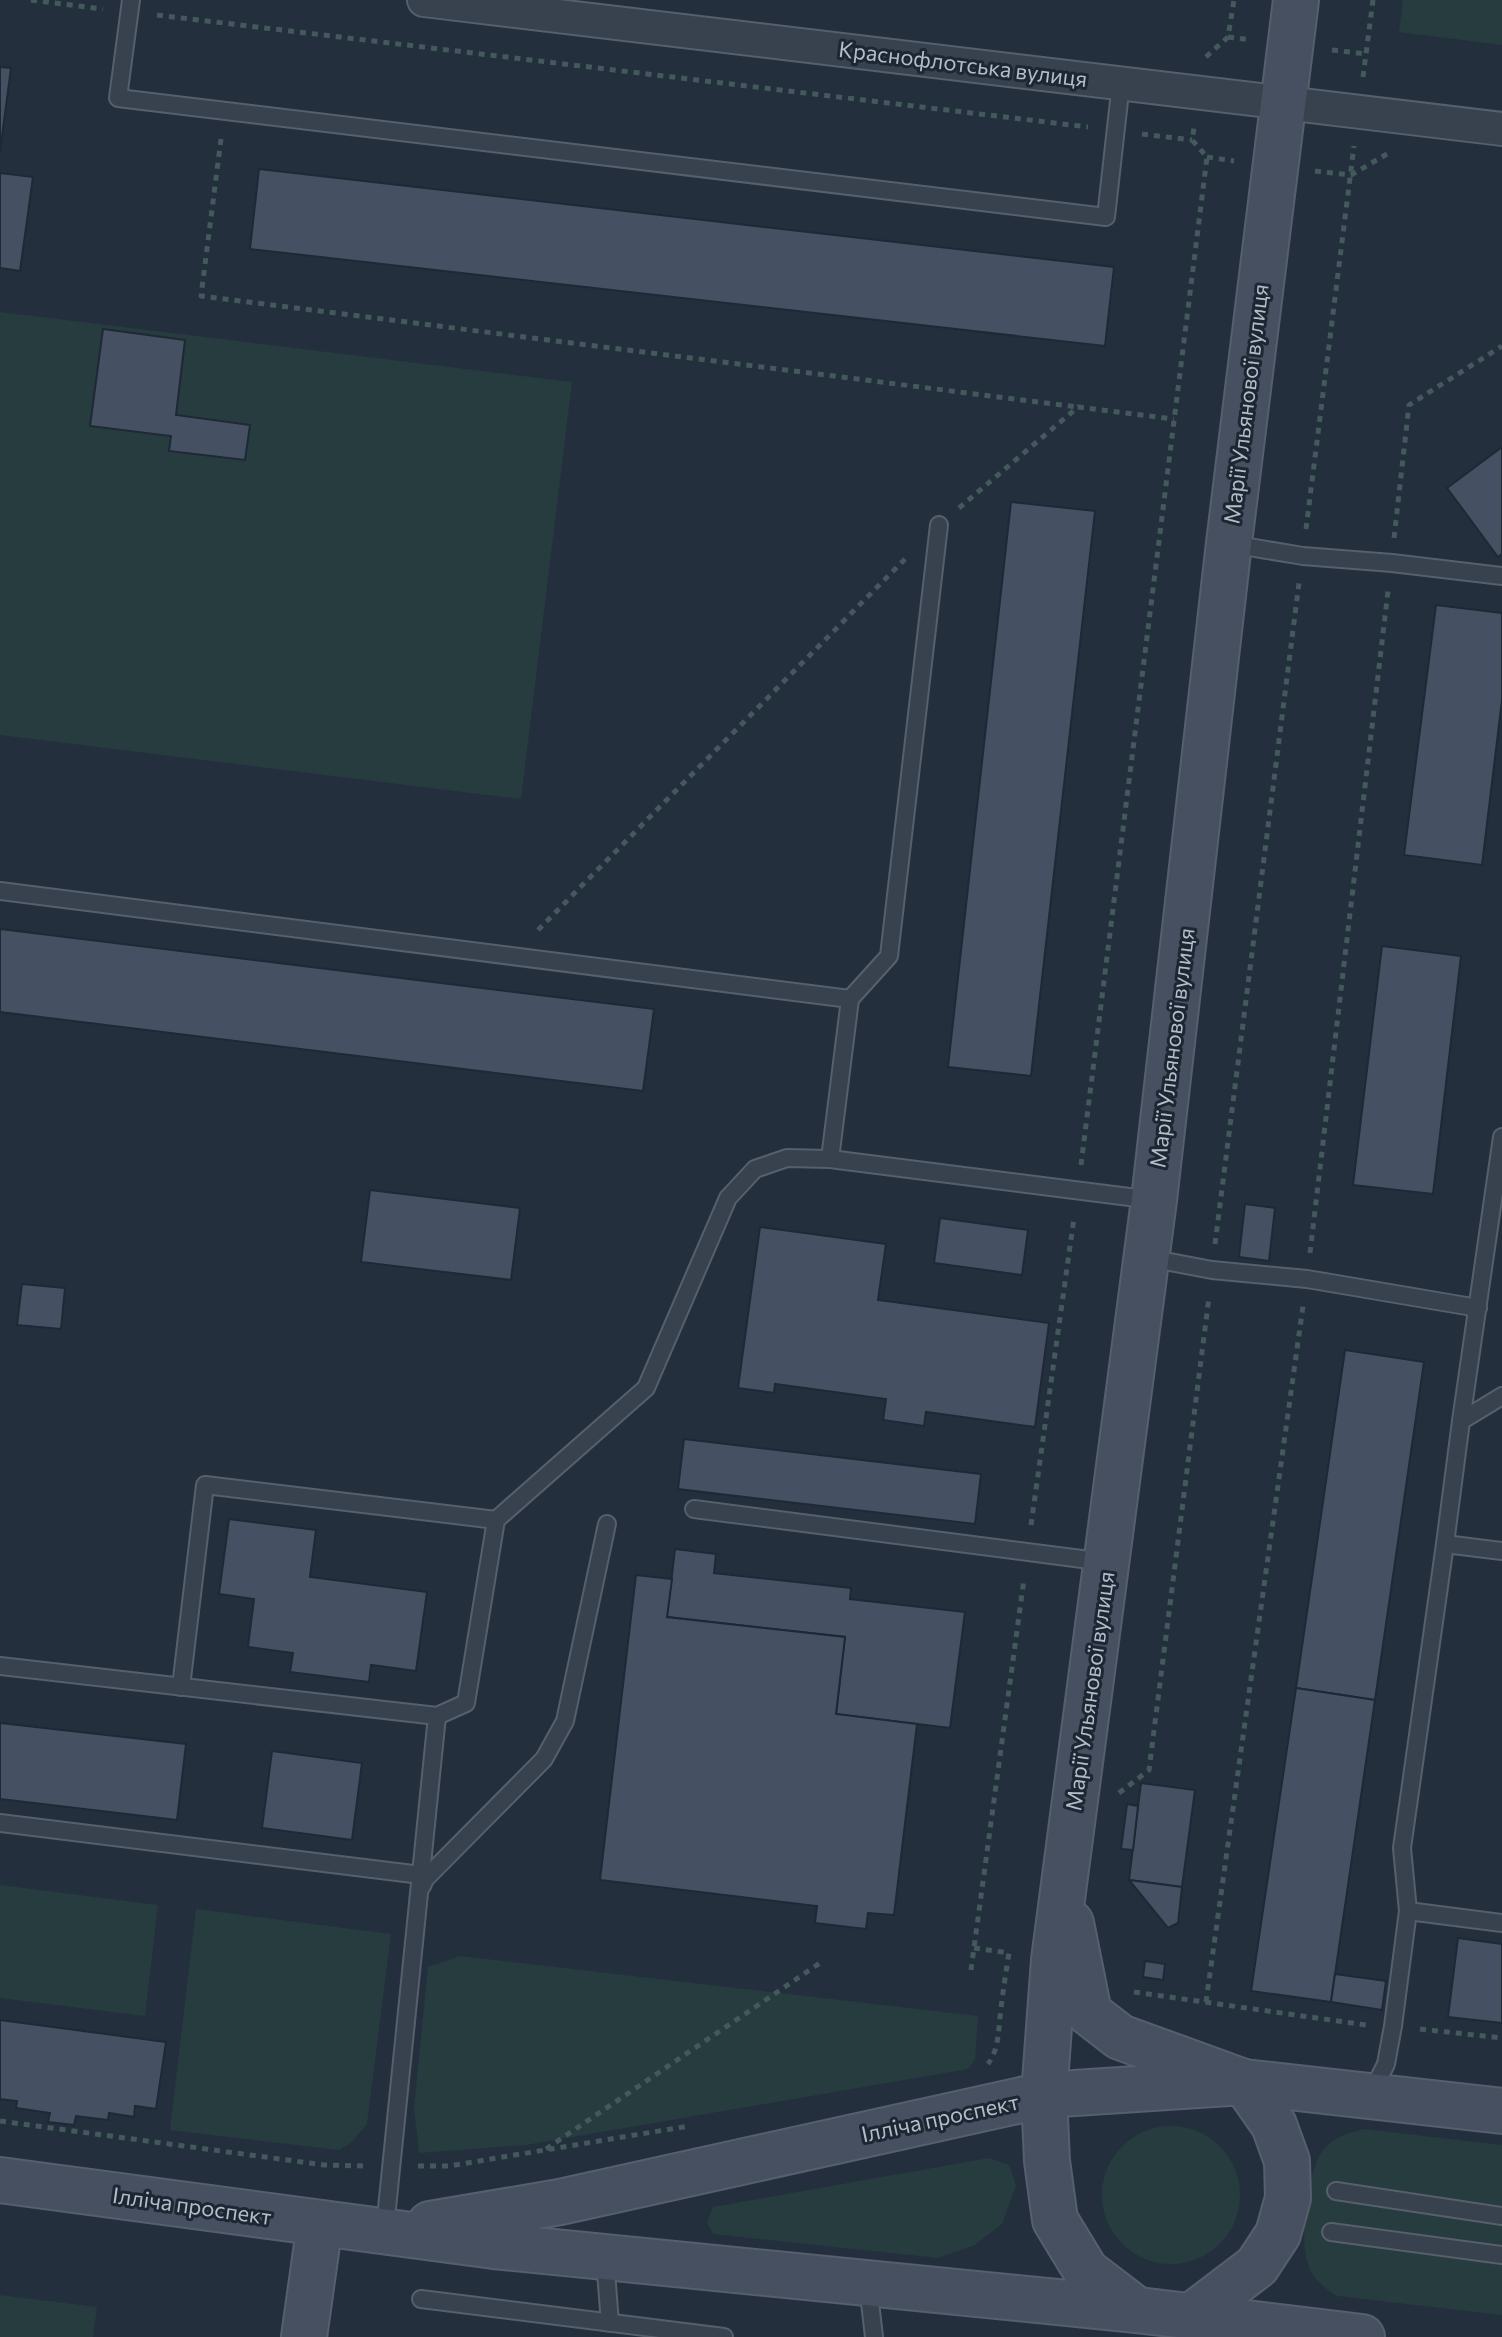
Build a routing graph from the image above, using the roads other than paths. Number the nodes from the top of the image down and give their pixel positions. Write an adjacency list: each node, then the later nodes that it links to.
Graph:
1 (424, 0): 4 (street, Краснофлотська вулиця)
2 (1296, 0): 5 (street, Марії Ульянової вулиця)
3 (130, 6): 4 (lane)
4 (1121, 83): 5 (street, Краснофлотська вулиця)
5 (1284, 102): 6 (street, Краснофлотська вулиця); 8 (street, Марії Ульянової вулиця)
6 (1502, 129)
7 (939, 525): 11 (lane)
8 (1229, 543): 9 (lane); 14 (street, Марії Ульянової вулиця)
9 (1502, 576)
10 (0, 891): 11 (lane)
11 (850, 999): 13 (lane)
12 (1502, 1137): 16 (lane)
13 (830, 1159): 14 (lane); 20 (lane)
14 (1154, 1200): 15 (street, Марії Ульянової вулиця)
15 (1147, 1258): 16 (lane); 24 (street, Марії Ульянової вулиця)
16 (1478, 1308): 18 (lane)
17 (1502, 1396): 18 (lane)
18 (1461, 1421): 22 (lane)
19 (694, 1509): 24 (lane)
20 (496, 1520): 26 (lane); 27 (lane)
21 (607, 1524): 29 (lane)
22 (1445, 1544): 23 (lane); 31 (lane)
23 (1502, 1551)
24 (1107, 1562): 30 (street, Марії Ульянової вулиця)
25 (0, 1666): 26 (lane)
26 (181, 1687): 27 (lane)
27 (437, 1716): 29 (lane)
28 (0, 1823): 29 (lane)
29 (420, 1883): 41 (lane)
30 (1064, 1884): 33 (street); 34 (street, Марії Ульянової вулиця)
31 (1408, 1911): 32 (lane); 35 (lane)
32 (1502, 1923)
33 (1244, 2082): 34 (street, Ілліча проспект); 35 (street, Ілліча проспект); 49 (street)
34 (1044, 2095): 41 (street, Ілліча проспект); 47 (street)
35 (1353, 2095): 36 (street, Ілліча проспект)
36 (1502, 2111)
37 (0, 2180): 40 (street, Ілліча проспект)
38 (1336, 2191): 39 (lane)
39 (1502, 2216)
40 (320, 2223): 41 (street, Ілліча проспект); 50 (street)
41 (384, 2232): 44 (street, Ілліча проспект)
42 (1331, 2232): 43 (lane)
43 (1502, 2255)
44 (605, 2258): 45 (street, Ілліча проспект); 48 (lane)
45 (867, 2283): 47 (street, Ілліча проспект); 52 (lane)
46 (421, 2299): 48 (lane)
47 (1137, 2310): 49 (street, Ілліча проспект)
48 (610, 2323): 51 (lane)
49 (1214, 2326): 53 (street, Ілліча проспект)
50 (304, 2337)
51 (724, 2337)
52 (874, 2337)
53 (1362, 2337)

